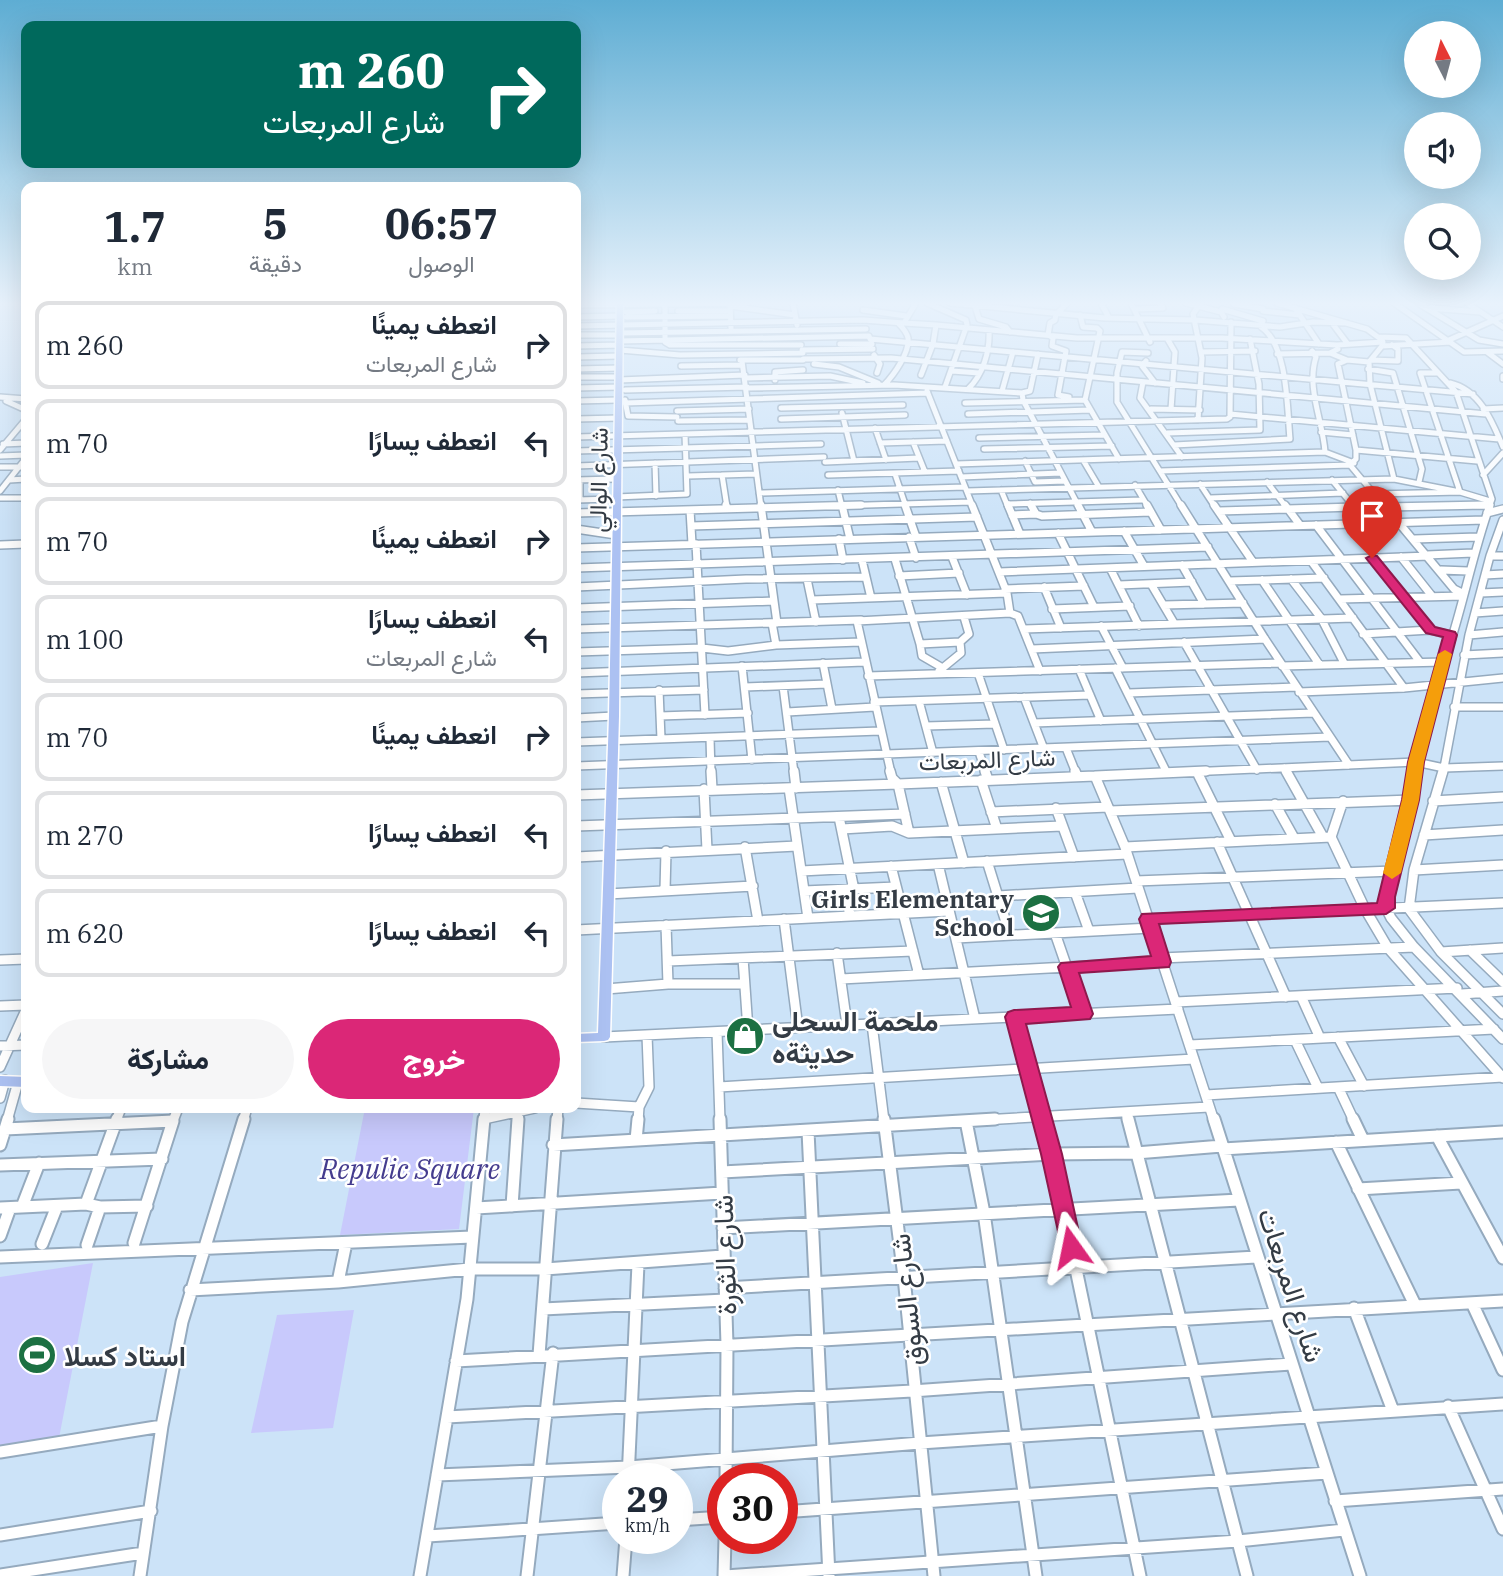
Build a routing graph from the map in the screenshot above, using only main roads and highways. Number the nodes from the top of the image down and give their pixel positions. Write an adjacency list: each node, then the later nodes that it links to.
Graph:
1 (621, 377): 2 (main road, شارع الوالي)
2 (581, 1038)

